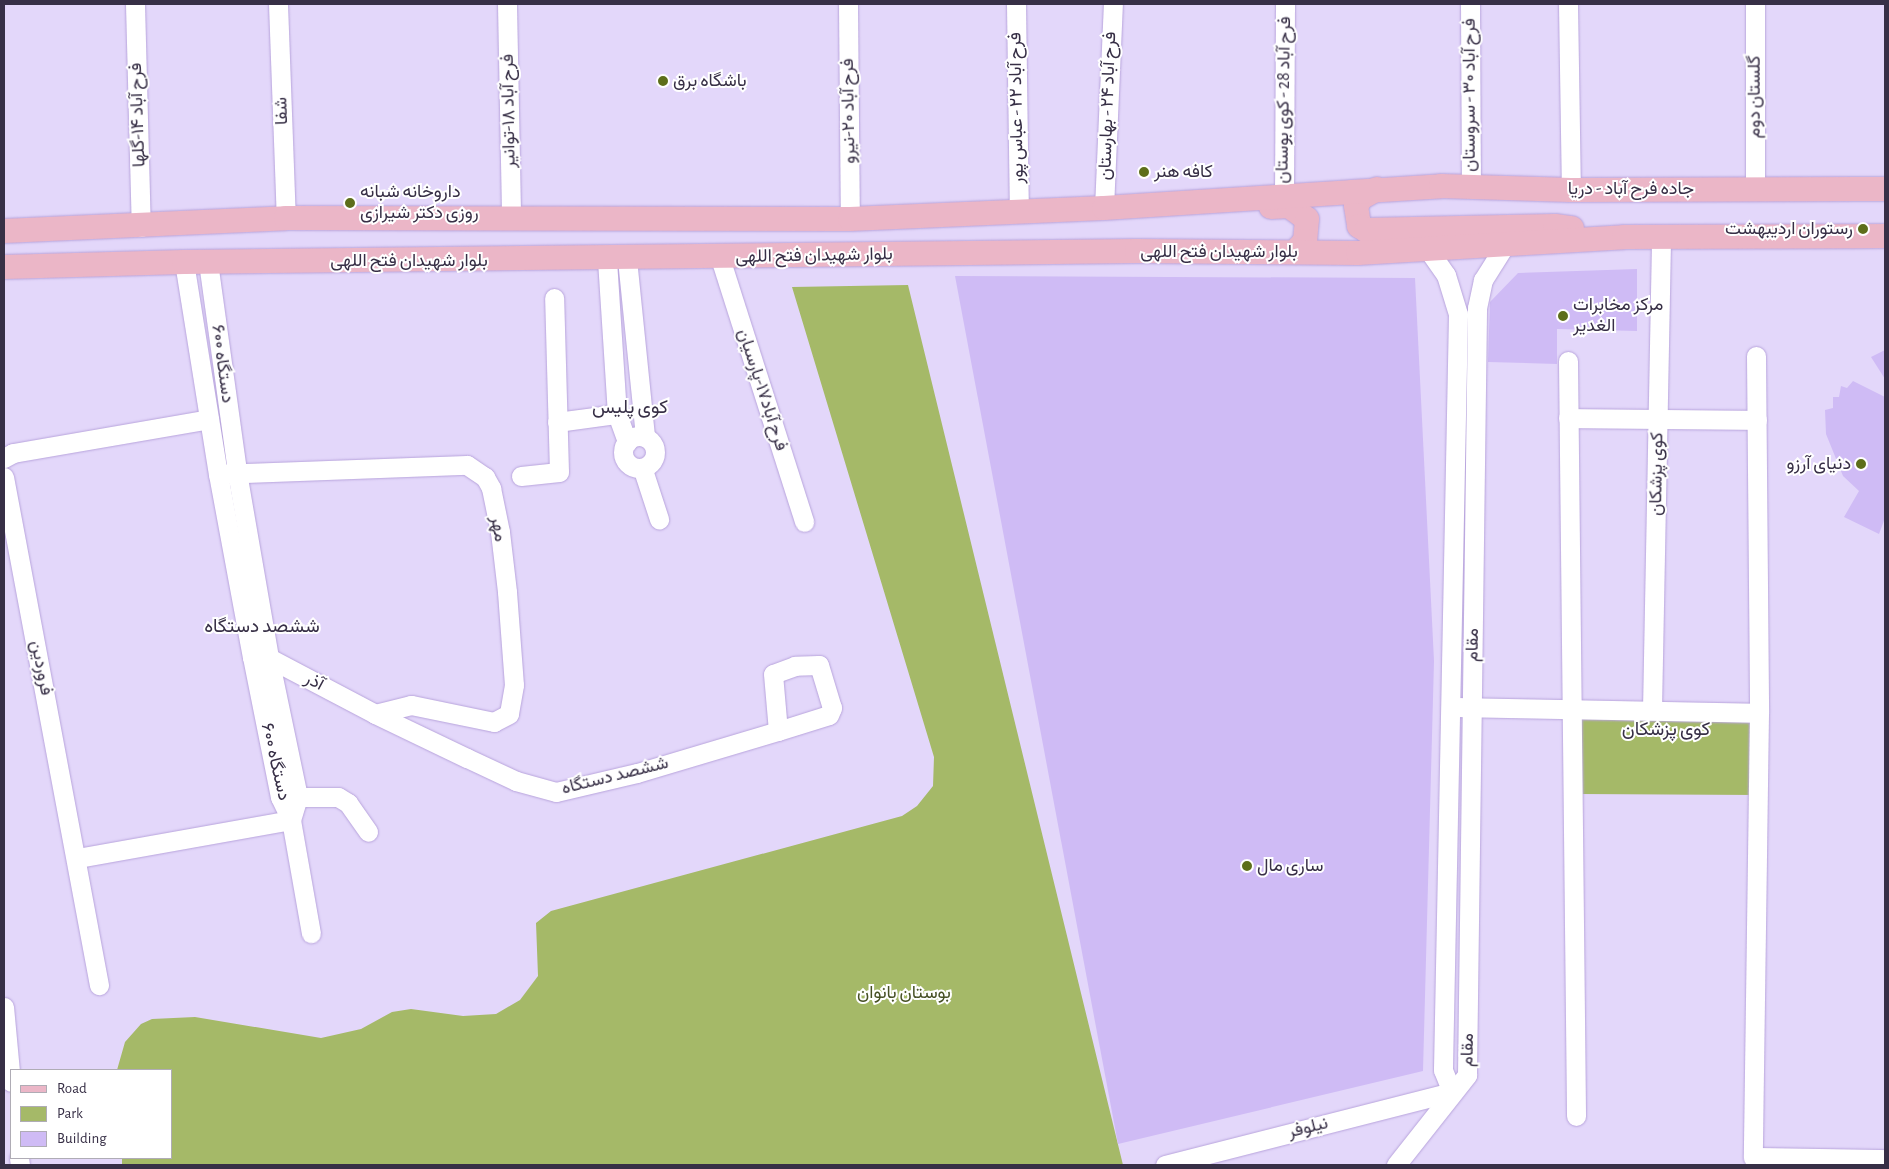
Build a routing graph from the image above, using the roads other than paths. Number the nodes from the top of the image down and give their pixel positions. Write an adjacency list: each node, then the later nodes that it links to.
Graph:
1 (135, 4): 23 (street, فرح آباد ۱۴-گلها)
2 (278, 4): 20 (street, شفا)
3 (507, 4): 21 (street, فرح آباد ۱۸-توانیر)
4 (848, 4): 22 (street, فرح آباد ۲۰-نیرو)
5 (1016, 4): 19 (street, فرح آباد ۲۲ - عباس پور)
6 (1113, 4): 18 (street, فرح آباد ۲۴ - بهارستان)
7 (1286, 4): 16 (street, فرح آباد 28 - کوی بوستان)
8 (1470, 4): 11 (street, فرح آباد ۳۰ - سروستان)
9 (1568, 4): 14 (street)
10 (1755, 4): 15 (street, گلستان دوم)
11 (1471, 186): 12 (main road, جاده فرح آباد - دریا); 14 (main road, جاده فرح آباد - دریا)
12 (1377, 189): 16 (main road, بلوار شهیدان فتح اللهی); 26 (main road)
13 (1885, 189): 15 (main road, جاده فرح آباد - دریا)
14 (1571, 190): 15 (main road, جاده فرح آباد - دریا)
15 (1755, 190)
16 (1284, 197): 17 (main road, بلوار شهیدان فتح اللهی)
17 (1165, 205): 18 (main road, بلوار شهیدان فتح اللهی); 30 (main road)
18 (1104, 208): 19 (main road, بلوار شهیدان فتح اللهی)
19 (1019, 213): 22 (main road, بلوار شهیدان فتح اللهی)
20 (286, 218): 21 (main road, بلوار شهیدان فتح اللهی); 23 (main road, بلوار شهیدان فتح اللهی)
21 (511, 219): 22 (main road, بلوار شهیدان فتح اللهی)
22 (850, 219)
23 (141, 227): 24 (main road, بلوار شهیدان فتح اللهی)
24 (4, 231)
25 (1885, 236): 27 (main road)
26 (1624, 237): 27 (main road); 28 (main road, بلوار شهیدان فتح اللهی)
27 (1660, 237): 41 (street, کوی پزشکان)
28 (1505, 245): 29 (main road, بلوار شهیدان فتح اللهی); 56 (street, مقام)
29 (1427, 248): 30 (main road, بلوار شهیدان فتح اللهی); 55 (street, مقام)
30 (1295, 252): 31 (main road, بلوار شهیدان فتح اللهی)
31 (720, 258): 32 (main road, بلوار شهیدان فتح اللهی); 53 (street, فرح آباد۱۷-پارسیان)
32 (617, 259): 34 (main road, بلوار شهیدان فتح اللهی); 39 (street); 45 (street)
33 (184, 262): 34 (main road, بلوار شهیدان فتح اللهی); 35 (main road, بلوار شهیدان فتح اللهی); 42 (street, ۶۰۰ دستگاه)
34 (208, 262): 48 (street, ۶۰۰ دستگاه)
35 (4, 267)
36 (554, 298): 44 (street)
37 (1756, 356): 43 (street)
38 (1568, 361): 40 (street)
39 (617, 414): 44 (street); 45 (street)
40 (1568, 418): 41 (street); 57 (street)
41 (1658, 418): 43 (street); 58 (street, کوی پزشکان)
42 (209, 419): 46 (street); 49 (street, ۶۰۰ دستگاه)
43 (1757, 420): 59 (street)
44 (557, 422): 50 (street)
45 (636, 439): 47 (street); 47 (street)
46 (4, 458)
47 (643, 470): 52 (street)
48 (238, 472): 49 (street, مهر); 54 (street, ۶۰۰ دستگاه); 60 (street, مهر)
49 (218, 474): 54 (street, ۶۰۰ دستگاه)
50 (521, 476)
51 (4, 477): 65 (street, فروردین)
52 (659, 519)
53 (804, 522)
54 (260, 658): 60 (street, آذر); 62 (street, ۶۰۰ دستگاه)
55 (1452, 707): 56 (street); 70 (street, مقام)
56 (1473, 707): 57 (street); 70 (street, مقام)
57 (1571, 709): 58 (street); 71 (street)
58 (1652, 710): 59 (street)
59 (1759, 713): 72 (street)
60 (374, 714): 61 (street, ششصد دستگاه)
61 (778, 731)
62 (289, 797): 63 (street, ۶۰۰ دستگاه); 64 (street)
63 (291, 820): 65 (street); 66 (street, ۶۰۰ دستگاه)
64 (368, 832)
65 (78, 858): 67 (street, فروردین)
66 (310, 933)
67 (99, 985)
68 (4, 1007): 69 (street)
69 (10, 1071)
70 (1452, 1092): 73 (street, نیلوفر); 74 (street)
71 (1576, 1116)
72 (1885, 1159)
73 (1165, 1165)
74 (1396, 1165)

